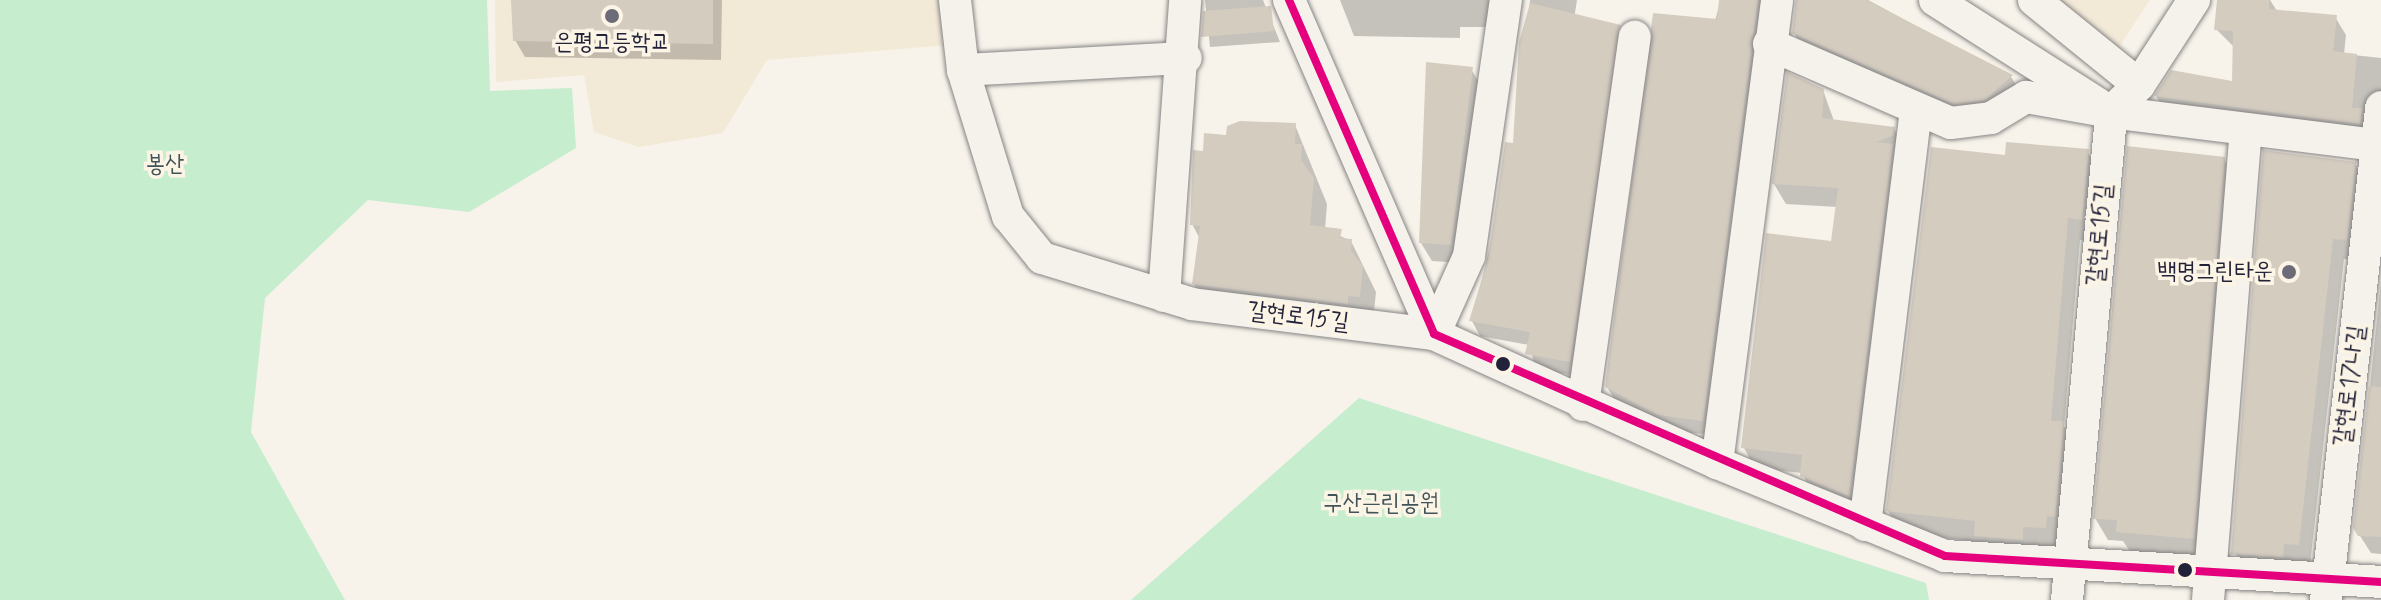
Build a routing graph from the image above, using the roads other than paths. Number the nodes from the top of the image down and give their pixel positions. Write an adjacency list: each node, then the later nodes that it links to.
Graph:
1 (955, 0): 12 (street, 갈현로15길)
2 (1185, 0): 11 (street)
3 (1289, 0): 23 (street)
4 (1506, 0): 23 (street)
5 (1777, 0): 10 (street)
6 (1935, 0): 16 (street)
7 (2034, 0): 13 (street)
8 (2194, 0): 13 (street)
9 (1635, 37): 24 (street)
10 (1769, 44): 15 (street); 25 (street)
11 (1186, 58): 12 (street); 21 (street)
12 (963, 70): 21 (street, 갈현로15길)
13 (2139, 85): 16 (street)
14 (2381, 107): 18 (street, 갈현로17나길)
15 (1916, 110): 16 (street); 26 (street)
16 (2111, 112): 17 (street); 27 (street, 갈현로15길)
17 (2246, 130): 18 (street); 29 (street)
18 (2377, 145): 19 (street, 갈현로17나길)
19 (2377, 181): 20 (street, 갈현로17나길)
20 (2373, 262): 22 (street, 갈현로17나길)
21 (1164, 296): 23 (street, 갈현로15길)
22 (2369, 331): 30 (street, 갈현로17나길)
23 (1434, 334): 24 (street, 갈현로15길)
24 (1583, 405): 25 (street, 갈현로15길)
25 (1717, 463): 26 (street, 갈현로15길)
26 (1865, 525): 27 (street, 갈현로15길)
27 (2069, 565): 29 (street, 갈현로15길); 31 (street, 갈현로15길)
28 (2381, 582): 30 (street, 갈현로15길)
29 (2208, 588): 30 (street, 갈현로15길)
30 (2327, 590)
31 (2067, 600)

